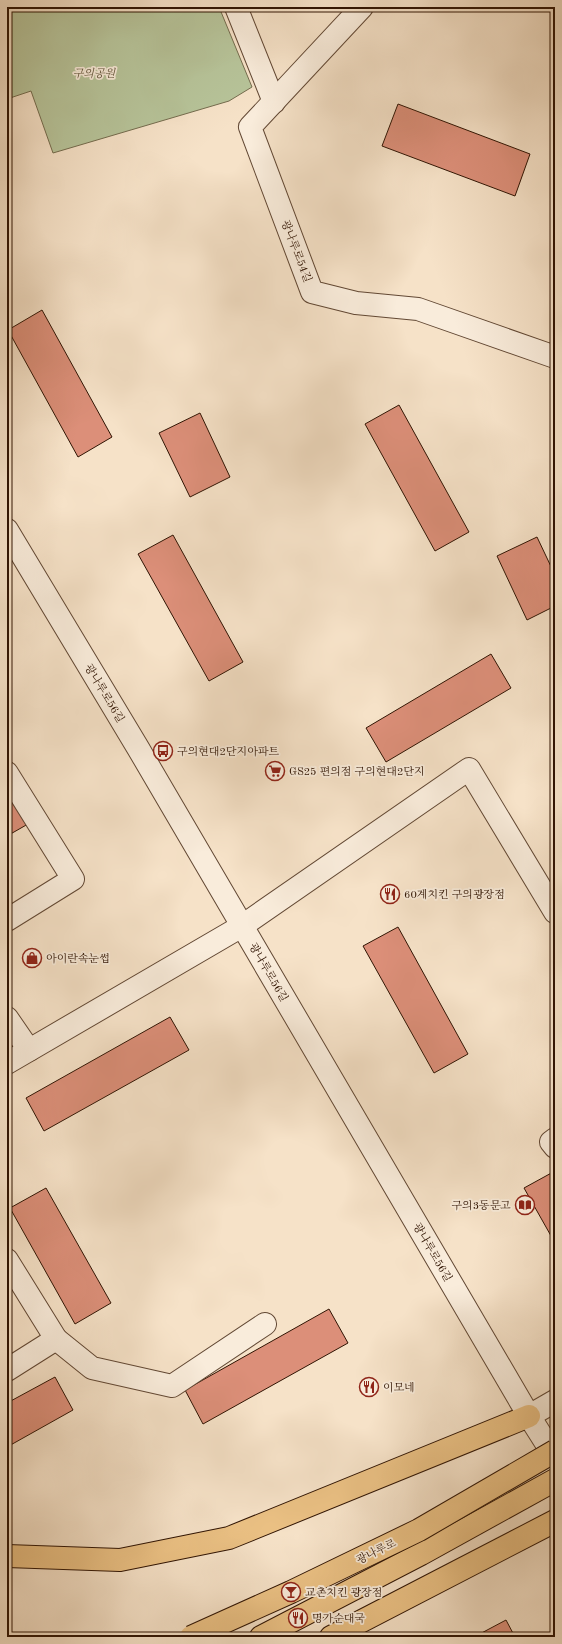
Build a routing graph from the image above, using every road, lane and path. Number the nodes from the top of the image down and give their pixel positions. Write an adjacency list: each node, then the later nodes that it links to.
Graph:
1 (236, 7): 3 (street)
2 (362, 7): 3 (street, 광나루로54길)
3 (274, 102): 4 (street, 광나루로54길)
4 (555, 357)
5 (7, 530): 9 (street, 광나루로56길)
6 (7, 773): 8 (street)
7 (555, 912): 9 (street)
8 (7, 920)
9 (242, 926): 11 (street); 20 (street, 광나루로56길)
10 (7, 1018): 11 (street)
11 (30, 1050): 12 (street)
12 (7, 1063)
13 (555, 1139): 14 (street)
14 (555, 1147)
15 (7, 1260): 17 (street)
16 (265, 1324): 17 (street)
17 (56, 1339): 18 (street)
18 (7, 1370)
19 (555, 1401): 20 (street)
20 (529, 1416): 22 (street, 광나루로56길); 25 (main road)
21 (555, 1451): 26 (main road, 광나루로, bridge)
22 (555, 1457)
23 (555, 1480): 27 (main road)
24 (555, 1521): 28 (main road)
25 (7, 1556)
26 (191, 1637)
27 (261, 1637)
28 (331, 1637)

